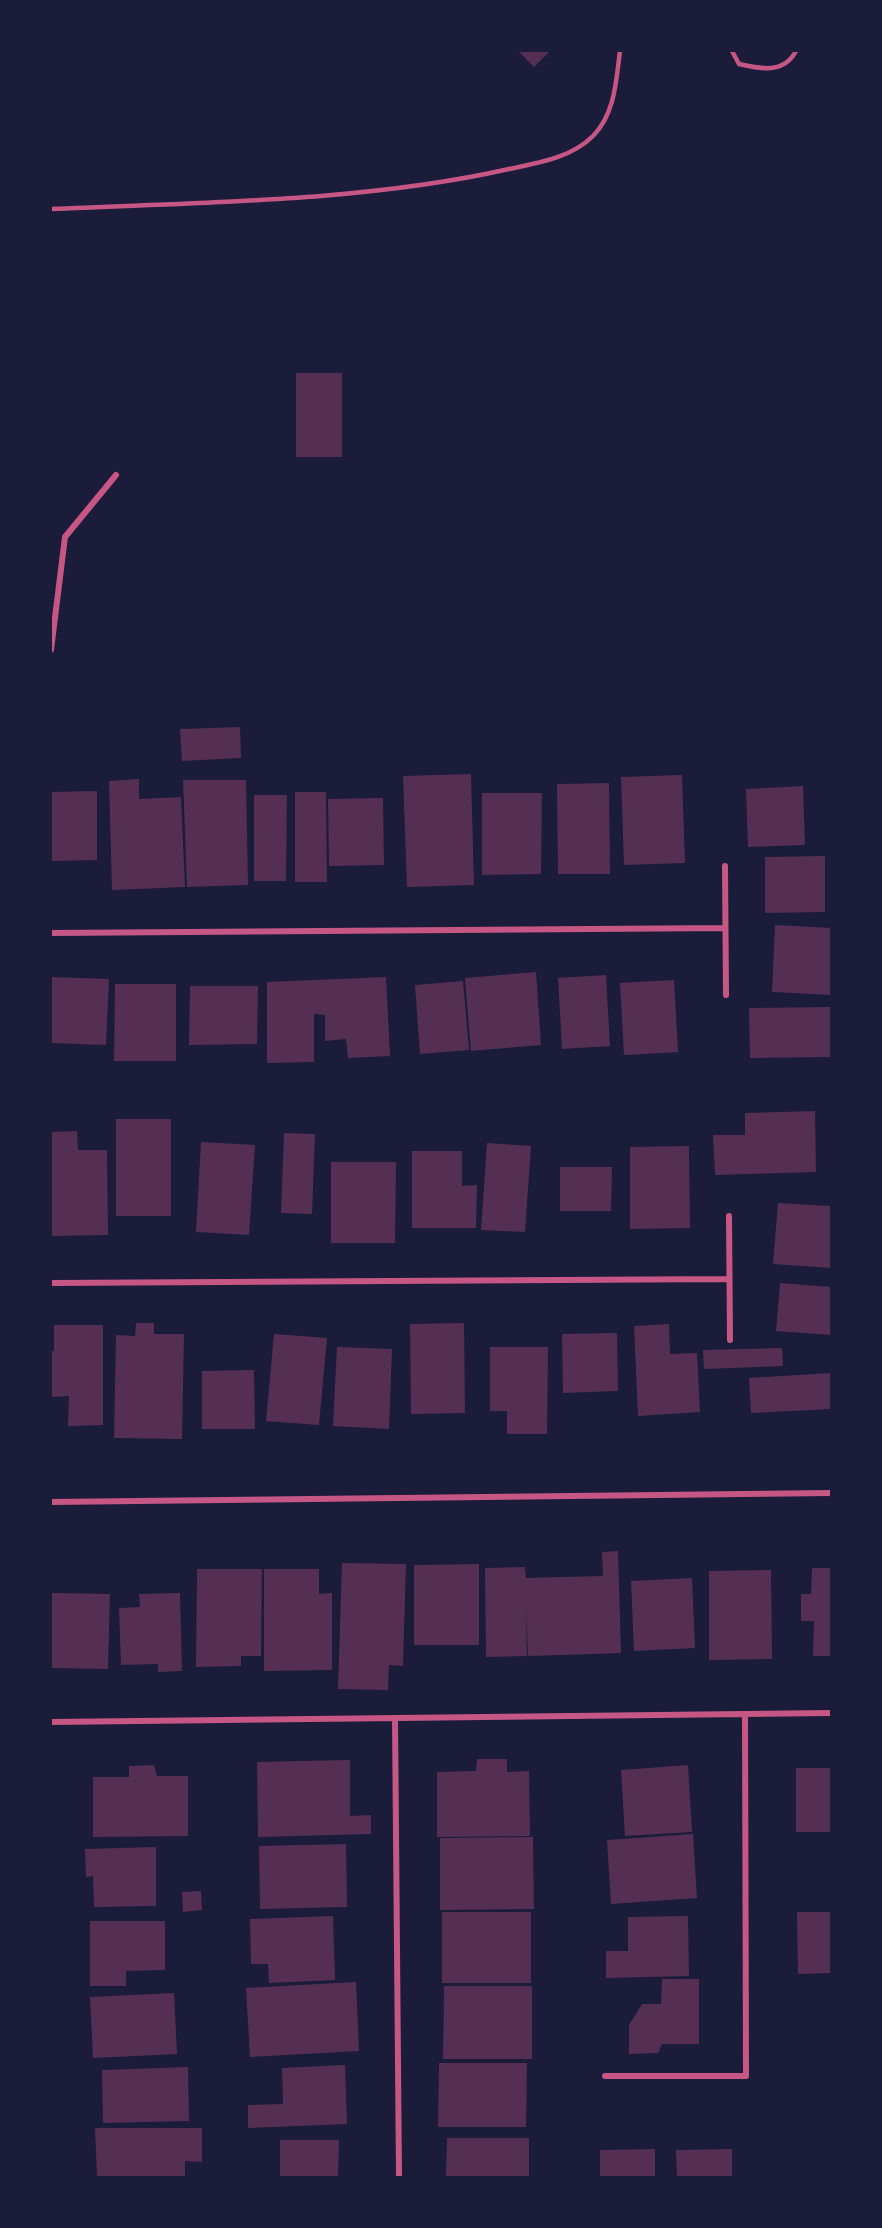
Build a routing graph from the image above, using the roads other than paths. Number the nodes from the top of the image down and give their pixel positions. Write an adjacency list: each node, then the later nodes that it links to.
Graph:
1 (620, 51): 4 (lane)
2 (732, 51): 3 (lane)
3 (796, 51)
4 (51, 209)
5 (116, 475): 6 (street)
6 (51, 650)
7 (725, 866): 8 (street)
8 (725, 928): 9 (street); 10 (street)
9 (51, 933)
10 (726, 995)
11 (729, 1216): 12 (street)
12 (729, 1279): 13 (street); 14 (street)
13 (51, 1283)
14 (730, 1340)
15 (831, 1493): 16 (street)
16 (51, 1502)
17 (831, 1713): 18 (street)
18 (746, 1715): 19 (street); 21 (street)
19 (395, 1719): 20 (street); 22 (street)
20 (51, 1722)
21 (605, 2076)
22 (399, 2177)

